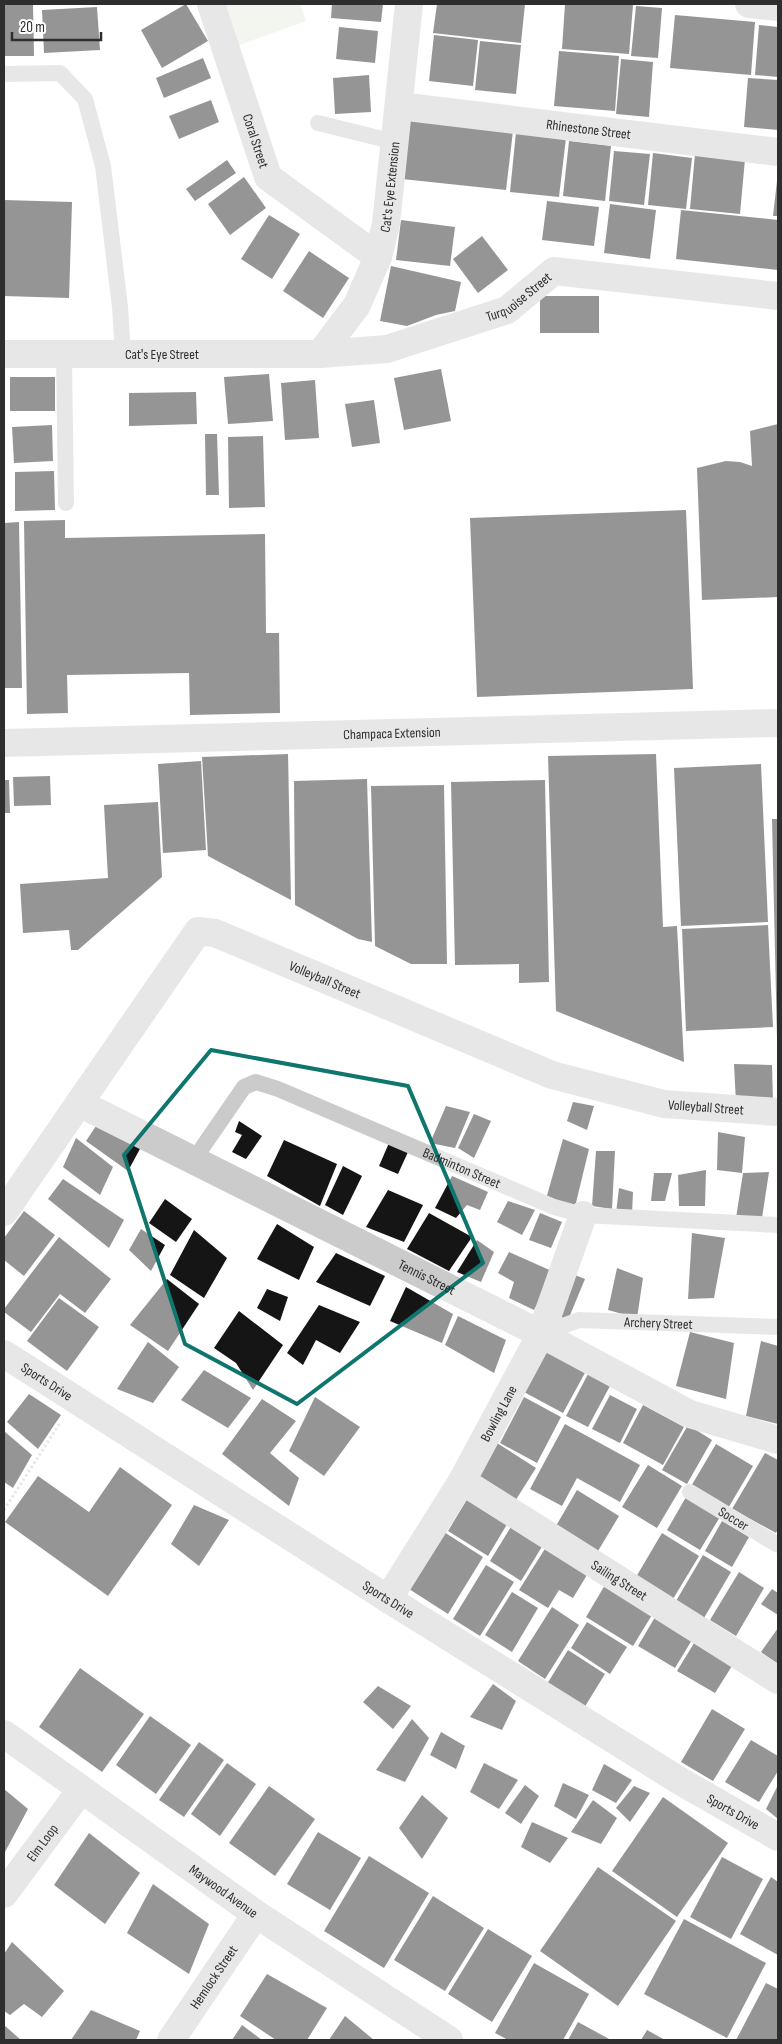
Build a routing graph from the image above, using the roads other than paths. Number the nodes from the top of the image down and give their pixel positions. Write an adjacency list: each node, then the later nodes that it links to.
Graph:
1 (211, 4): 10 (street, Coral Street)
2 (409, 4): 6 (street, Cat's Eye Extension)
3 (749, 4): 4 (street)
4 (778, 7)
5 (4, 74): 13 (lane)
6 (399, 106): 8 (street, Cat's Eye Extension); 9 (street, Rhinestone Street)
7 (318, 123): 8 (lane)
8 (395, 142): 10 (street, Cat's Eye Extension)
9 (778, 152)
10 (378, 257): 14 (street, Cat's Eye Extension)
11 (778, 296): 14 (street, Turquoise Street)
12 (4, 354): 15 (street, Cat's Eye Street)
13 (123, 354): 14 (street, Cat's Eye Street); 15 (street, Cat's Eye Street)
14 (320, 354)
15 (64, 355): 16 (lane)
16 (66, 503)
17 (778, 723): 18 (street, Champaca Extension)
18 (4, 743)
19 (79, 1103): 20 (street, Volleyball Street); 21 (street, Tennis Street); 22 (street, Volleyball Street)
20 (778, 1112)
21 (193, 1161): 23 (lane, Badminton Street); 26 (street, Tennis Street)
22 (4, 1212)
23 (583, 1215): 24 (lane, Badminton Street); 26 (street, Bowling Lane)
24 (778, 1225)
25 (778, 1327): 26 (lane, Archery Street)
26 (541, 1334): 28 (street, Tennis Street); 29 (street, Bowling Lane)
27 (4, 1354): 32 (street, Sports Drive)
28 (778, 1440)
29 (462, 1481): 32 (street, Bowling Lane); 33 (street, Sailing Street)
30 (690, 1492): 31 (lane, Soccer)
31 (778, 1545)
32 (388, 1599): 36 (street, Sports Drive)
33 (778, 1680)
34 (4, 1734): 35 (street, Maywood Avenue)
35 (80, 1790): 37 (street, Elm Loop); 38 (street, Maywood Avenue)
36 (778, 1837)
37 (4, 1894)
38 (256, 1914): 39 (street, Hemlock Street); 40 (street, Maywood Avenue)
39 (171, 2040)
40 (449, 2040)

